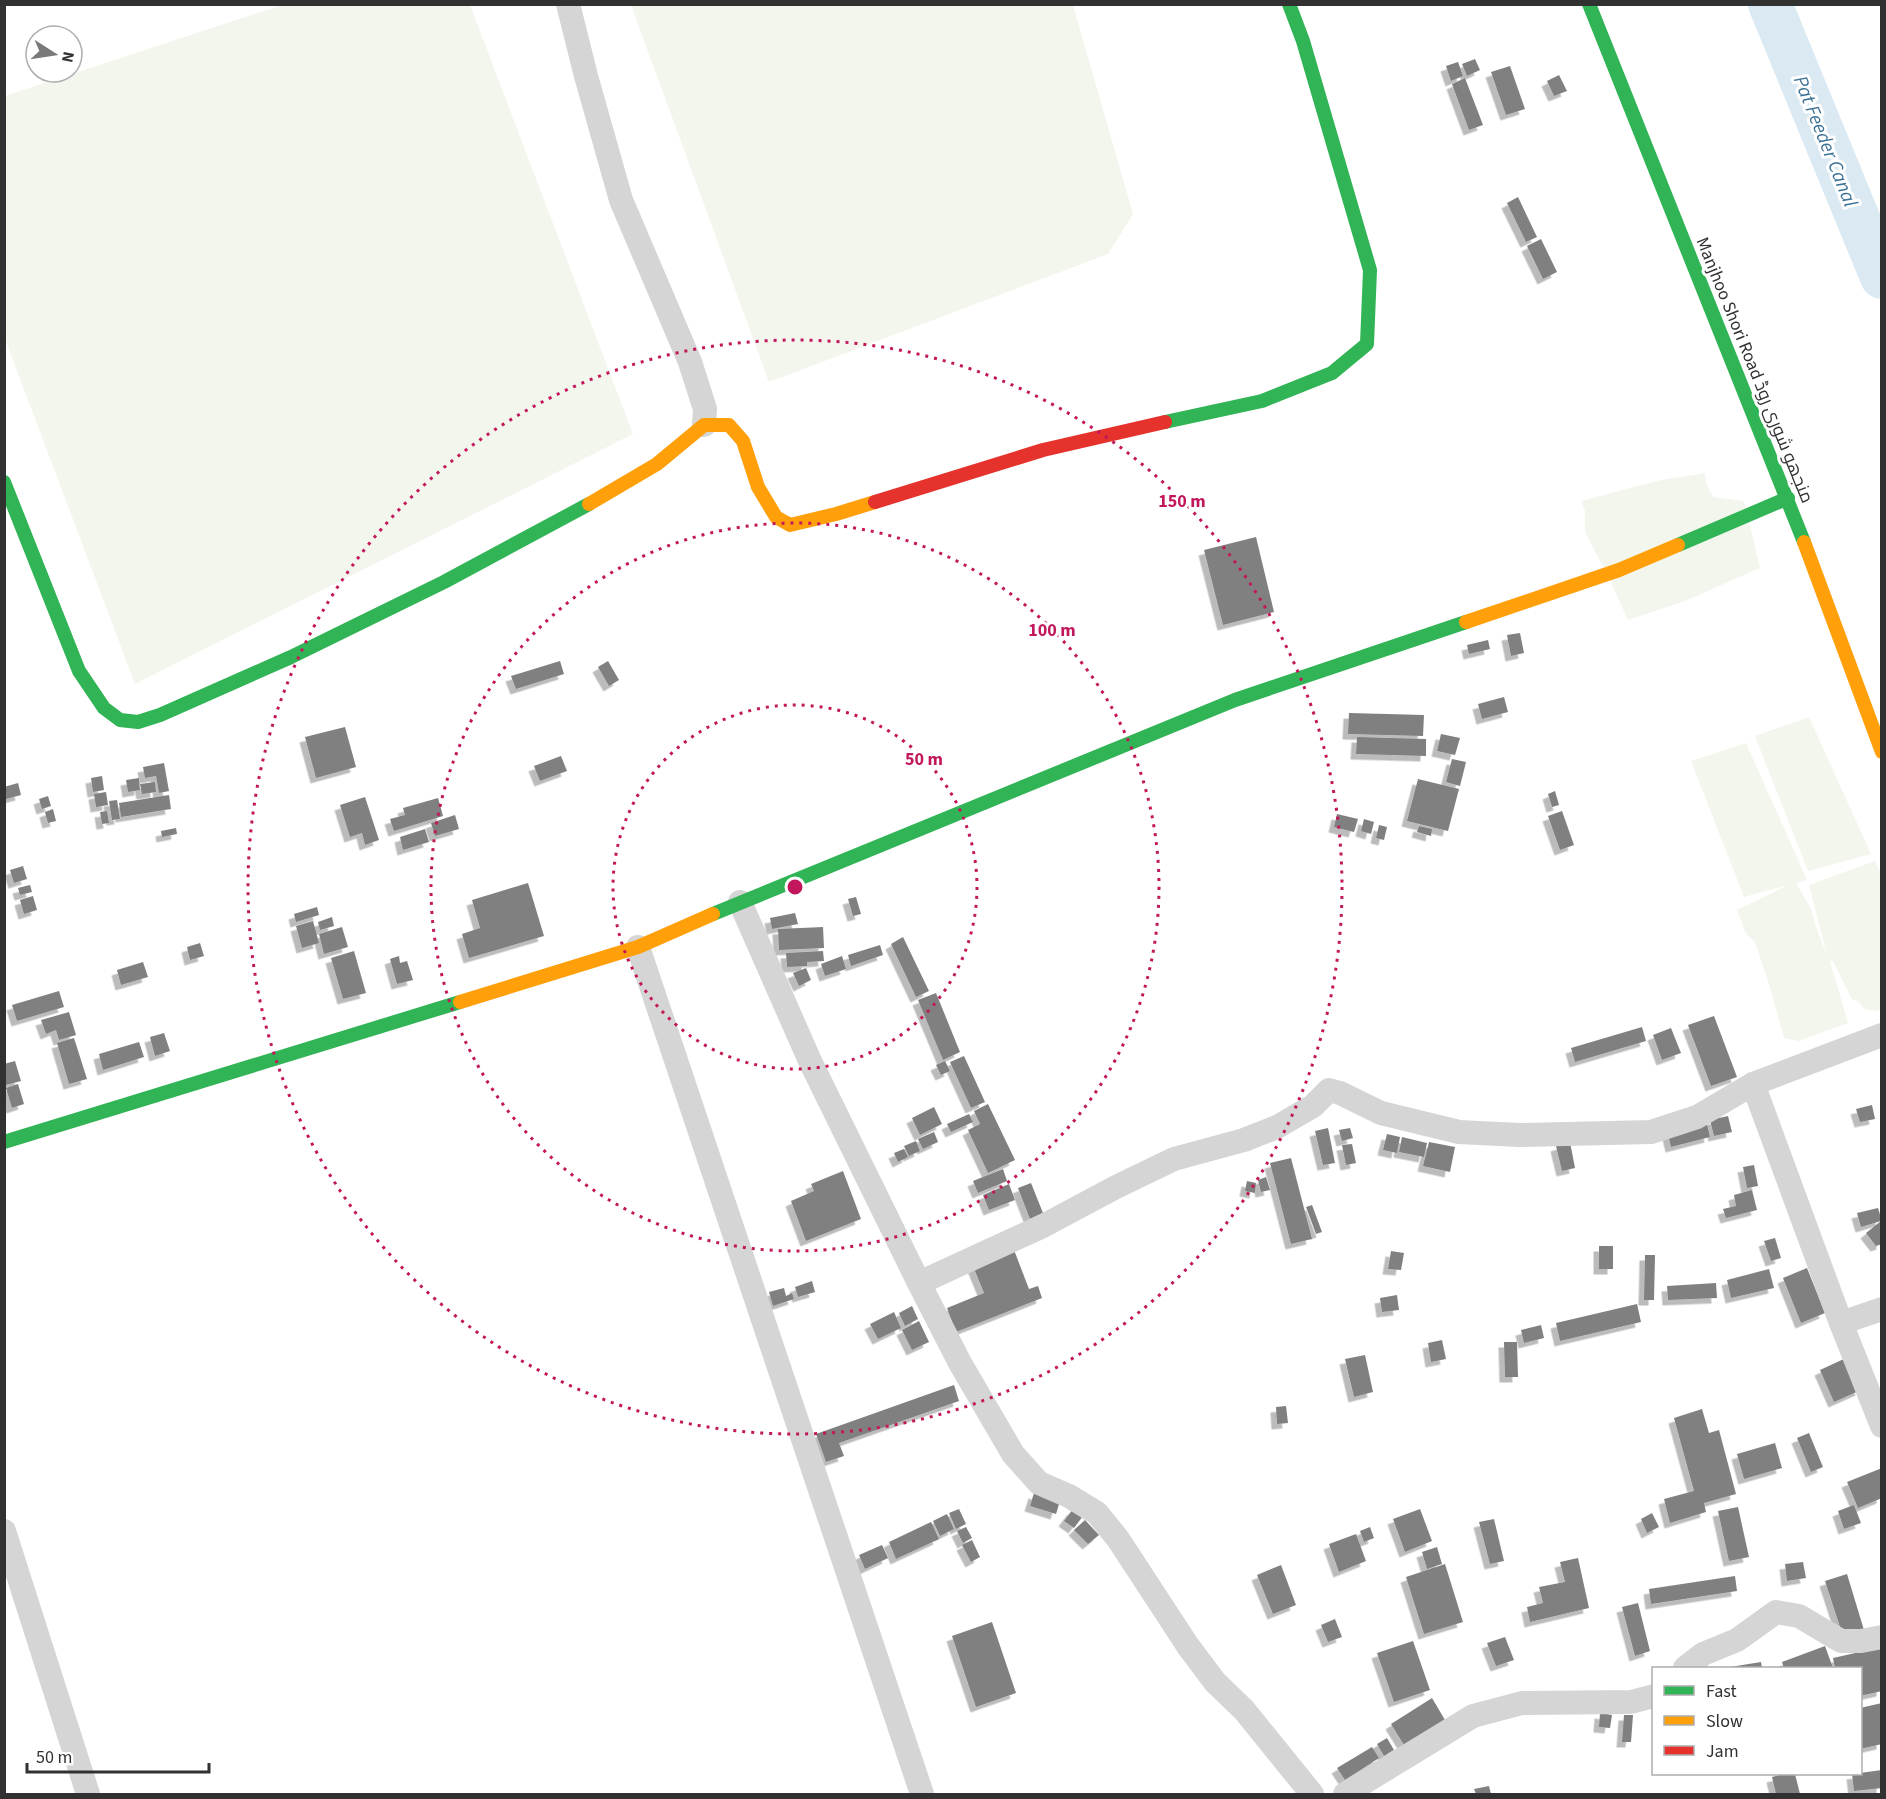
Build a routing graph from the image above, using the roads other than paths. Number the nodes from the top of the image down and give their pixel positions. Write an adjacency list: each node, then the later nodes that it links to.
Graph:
1 (568, 4): 4 (street)
2 (1289, 4): 4 (street)
3 (1589, 4): 6 (street, Manjhoo Shori Road منجھو شوری روڈ)
4 (704, 425): 5 (street)
5 (4, 482)
6 (1788, 498): 7 (street, Manjhoo Shori Road منجھو شوری روڈ); 8 (street)
7 (1881, 752)
8 (740, 902): 9 (street); 13 (street)
9 (638, 947): 12 (street); 22 (street)
10 (1881, 1035): 11 (street)
11 (1753, 1084): 13 (street); 15 (street)
12 (4, 1142)
13 (919, 1283): 23 (street)
14 (1881, 1309): 15 (street)
15 (1841, 1323): 16 (street)
16 (1881, 1426)
17 (4, 1531): 21 (street)
18 (1881, 1637): 19 (street)
19 (1686, 1667)
20 (1652, 1696): 24 (street)
21 (88, 1794)
22 (922, 1794)
23 (1312, 1794)
24 (1345, 1794)

